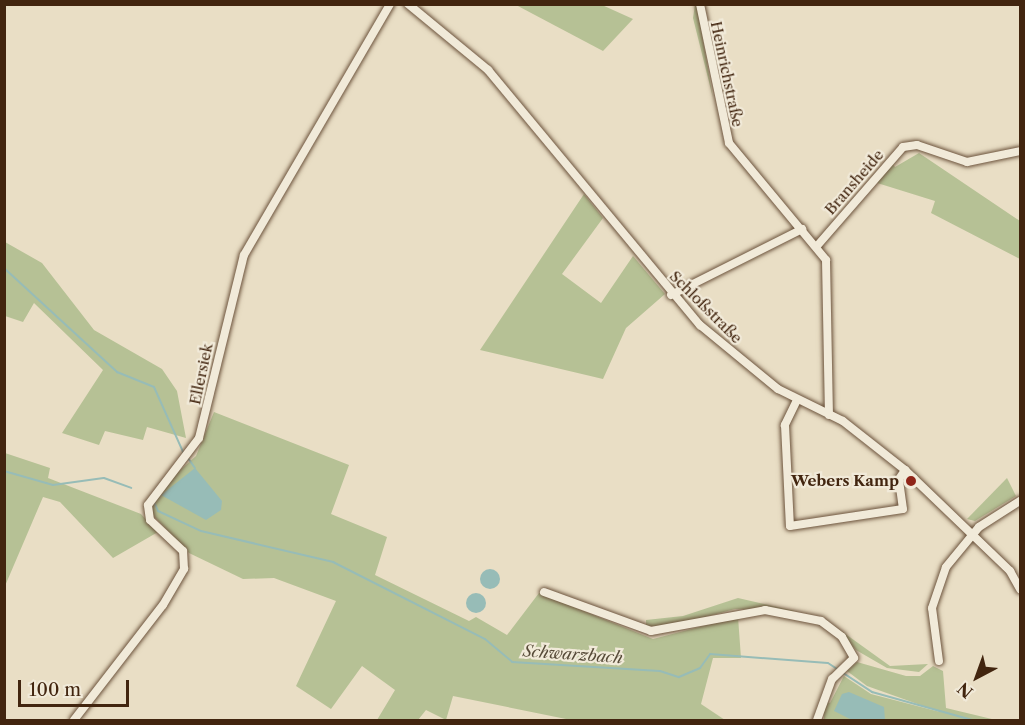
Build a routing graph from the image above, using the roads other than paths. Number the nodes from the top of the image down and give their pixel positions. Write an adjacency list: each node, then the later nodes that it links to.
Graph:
1 (390, 4): 16 (street, Ellersiek)
2 (408, 4): 7 (street, Schloßstraße)
3 (700, 4): 5 (street, Heinrichstraße)
4 (1020, 151): 6 (street, Bransheide)
5 (802, 229): 6 (street, Heinrichstraße); 7 (street)
6 (817, 246): 9 (street, Heinrichstraße)
7 (671, 295): 8 (street, Schloßstraße)
8 (797, 400): 9 (street, Schloßstraße); 10 (street)
9 (829, 415): 10 (street, Schloßstraße)
10 (905, 470): 12 (street, Schloßstraße)
11 (1020, 501): 12 (street)
12 (972, 533): 13 (street, Schloßstraße); 15 (street)
13 (1020, 589)
14 (544, 592): 17 (street)
15 (939, 661)
16 (74, 720)
17 (817, 720)

